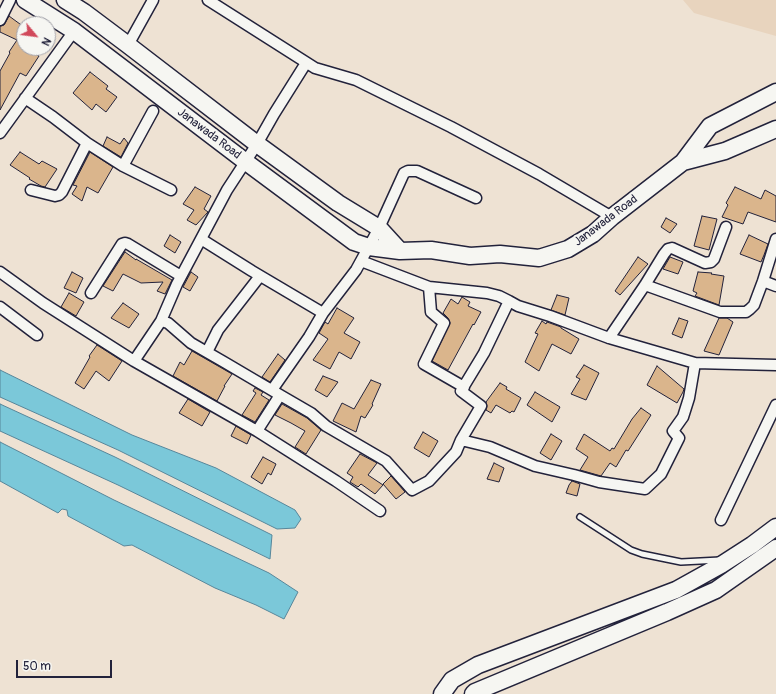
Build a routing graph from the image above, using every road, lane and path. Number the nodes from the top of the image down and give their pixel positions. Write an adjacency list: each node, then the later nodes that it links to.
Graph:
1 (10, 0): 6 (street)
2 (25, 0): 7 (main road, Janawada Road)
3 (65, 0): 8 (main road, Janawada Road)
4 (153, 0): 8 (street)
5 (208, 0): 9 (street)
6 (0, 20)
7 (74, 31): 11 (street); 17 (main road, Janawada Road)
8 (128, 45): 16 (main road, Janawada Road)
9 (306, 63): 16 (street); 23 (street)
10 (776, 92): 18 (main road, Janawada Road)
11 (25, 98): 14 (street); 15 (street)
12 (153, 111): 19 (street)
13 (776, 130): 18 (main road, Janawada Road)
14 (0, 133)
15 (87, 143): 19 (street); 20 (street)
16 (257, 144): 17 (street); 25 (main road, Janawada Road)
17 (246, 162): 26 (street); 29 (main road, Janawada Road)
18 (683, 162): 23 (main road, Janawada Road)
19 (123, 166): 21 (street)
20 (31, 190)
21 (171, 190)
22 (476, 198): 25 (street)
23 (612, 216): 28 (main road, Janawada Road)
24 (726, 227): 34 (street)
25 (378, 228): 28 (main road, Janawada Road); 29 (street)
26 (201, 239): 31 (street); 32 (street)
27 (776, 239): 33 (street)
28 (400, 251): 29 (main road, Janawada Road)
29 (365, 254): 36 (street); 40 (street)
30 (0, 272): 45 (street)
31 (181, 276): 37 (street); 41 (street)
32 (260, 276): 40 (street); 44 (street)
33 (763, 281): 34 (street); 35 (street)
34 (645, 285): 43 (street)
35 (776, 286)
36 (429, 288): 38 (street); 48 (street)
37 (91, 293)
38 (509, 301): 43 (street); 48 (street)
39 (0, 307): 42 (street)
40 (323, 313): 49 (street)
41 (161, 321): 44 (street); 45 (street)
42 (37, 335)
43 (609, 338): 46 (street)
44 (208, 352): 49 (street)
45 (134, 361): 51 (street)
46 (695, 363): 47 (street); 52 (street)
47 (776, 366)
48 (464, 387): 52 (street)
49 (276, 393): 51 (street); 52 (street)
50 (776, 405): 55 (street)
51 (257, 431): 53 (street)
52 (462, 440)
53 (380, 511)
54 (580, 517): 58 (lane)
55 (721, 520)
56 (776, 527): 58 (main road)
57 (776, 548): 60 (main road)
58 (730, 559): 59 (main road)
59 (442, 694)
60 (473, 694)

